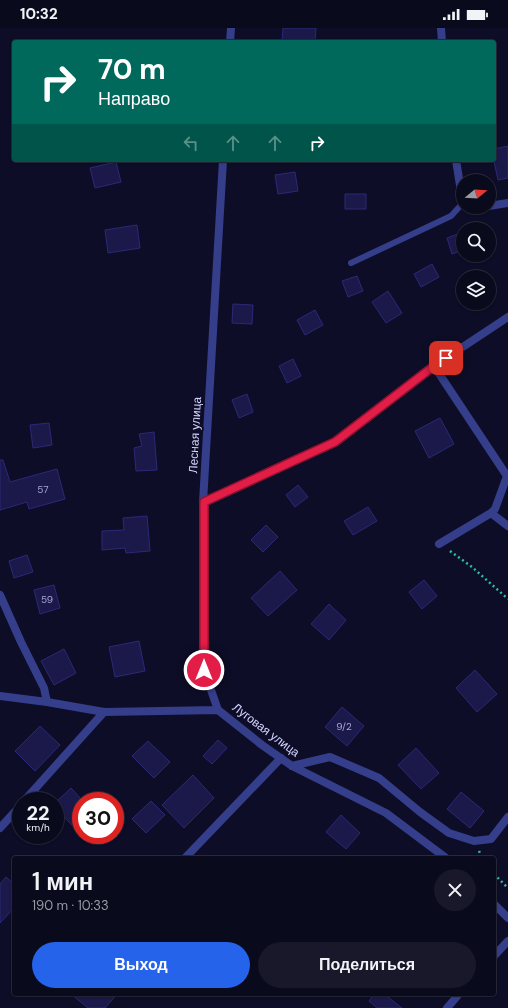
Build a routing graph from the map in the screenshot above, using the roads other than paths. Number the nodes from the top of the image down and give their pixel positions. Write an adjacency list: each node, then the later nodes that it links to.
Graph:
1 (230, 28): 3 (street)
2 (441, 28): 4 (street)
3 (230, 40)
4 (442, 40)
5 (223, 162): 14 (street, Лесная улица)
6 (456, 162): 7 (street)
7 (458, 174)
8 (508, 203): 9 (street)
9 (496, 205)
10 (456, 211): 11 (lane)
11 (351, 263)
12 (508, 316): 13 (street)
13 (434, 366): 14 (street); 15 (street)
14 (204, 502): 21 (street, Лесная улица)
15 (491, 513): 16 (street); 17 (street)
16 (508, 526)
17 (439, 544)
18 (0, 595): 20 (street)
19 (0, 696): 20 (street, Луговая улица)
20 (47, 702): 22 (street, Луговая улица)
21 (218, 710): 22 (street, Луговая улица); 23 (street, Луговая улица)
22 (104, 712): 25 (street)
23 (281, 758): 24 (street, Луговая улица); 29 (street)
24 (292, 766): 27 (street); 30 (street, Луговая улица)
25 (32, 792)
26 (12, 815): 28 (street)
27 (508, 817)
28 (0, 828)
29 (187, 856)
30 (443, 856)
31 (496, 906): 32 (street)
32 (508, 918)
33 (508, 941): 34 (street)
34 (496, 954)
35 (457, 996): 36 (street)
36 (447, 1008)

